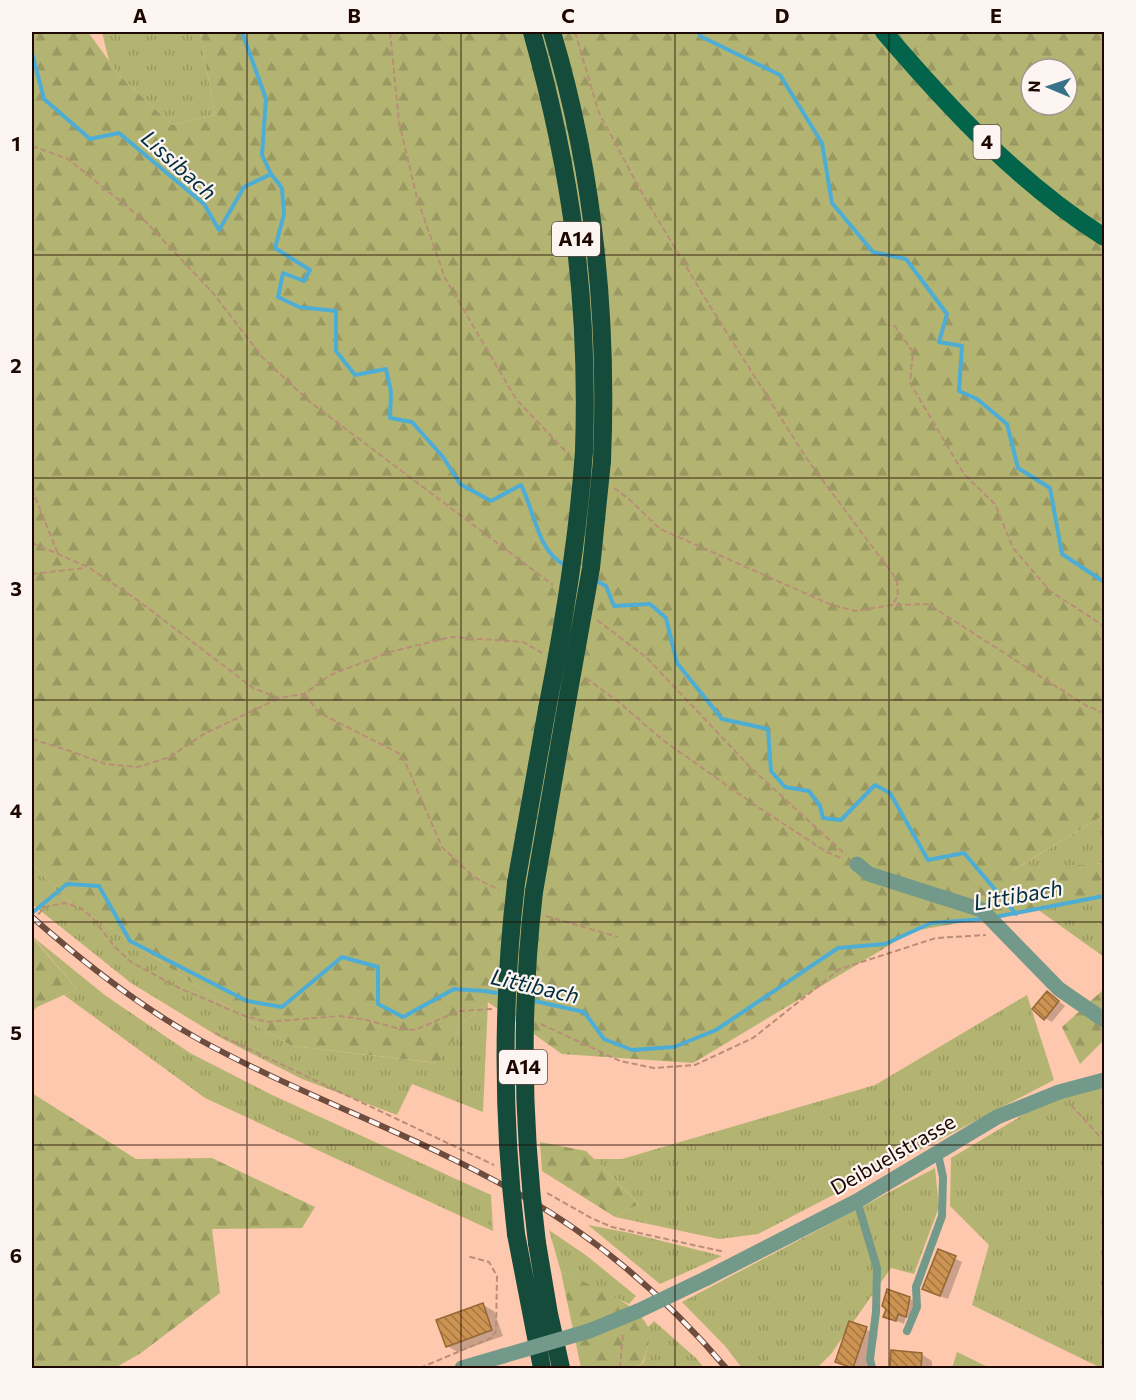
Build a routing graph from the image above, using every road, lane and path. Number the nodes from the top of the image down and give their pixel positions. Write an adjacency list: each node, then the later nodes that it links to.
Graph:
1 (390, 32): 9 (path)
2 (532, 32): 9 (highway, A14)
3 (552, 32): 46 (highway, A14, bridge)
4 (575, 32): 17 (path)
5 (884, 32): 7 (main road, 4)
6 (32, 146): 16 (path)
7 (1104, 237)
8 (894, 326): 19 (path)
9 (578, 454): 27 (highway, A14, bridge)
10 (610, 485): 17 (path)
11 (32, 489): 13 (path)
12 (32, 543): 13 (path)
13 (58, 554): 14 (path)
14 (88, 567): 15 (path); 23 (path)
15 (32, 574)
16 (556, 588)
17 (892, 605): 24 (path)
18 (592, 616): 26 (path)
19 (1104, 626)
20 (542, 654): 22 (path)
21 (580, 675): 26 (path)
22 (304, 694): 23 (path); 27 (path)
23 (279, 698): 25 (path)
24 (1104, 713)
25 (32, 739)
26 (857, 864): 30 (street)
27 (509, 887): 45 (highway, A14, bridge)
28 (540, 912): 29 (path)
29 (618, 937)
30 (1104, 1020)
31 (215, 1033): 36 (path)
32 (1104, 1080): 33 (street, Deibuelstrasse)
33 (1059, 1092): 34 (path); 35 (street, Deibuelstrasse)
34 (1104, 1140)
35 (938, 1154): 38 (street, Deibuelstrasse); 42 (lane)
36 (502, 1170)
37 (540, 1190): 39 (path)
38 (857, 1201): 39 (street, Deibuelstrasse); 48 (lane)
39 (752, 1255): 41 (street, Deibuelstrasse, bridge)
40 (467, 1256): 43 (path)
41 (632, 1313): 44 (street, Deibuelstrasse, bridge); 47 (path)
42 (907, 1331)
43 (420, 1368)
44 (462, 1368)
45 (542, 1368)
46 (561, 1368)
47 (620, 1368)
48 (872, 1368)

